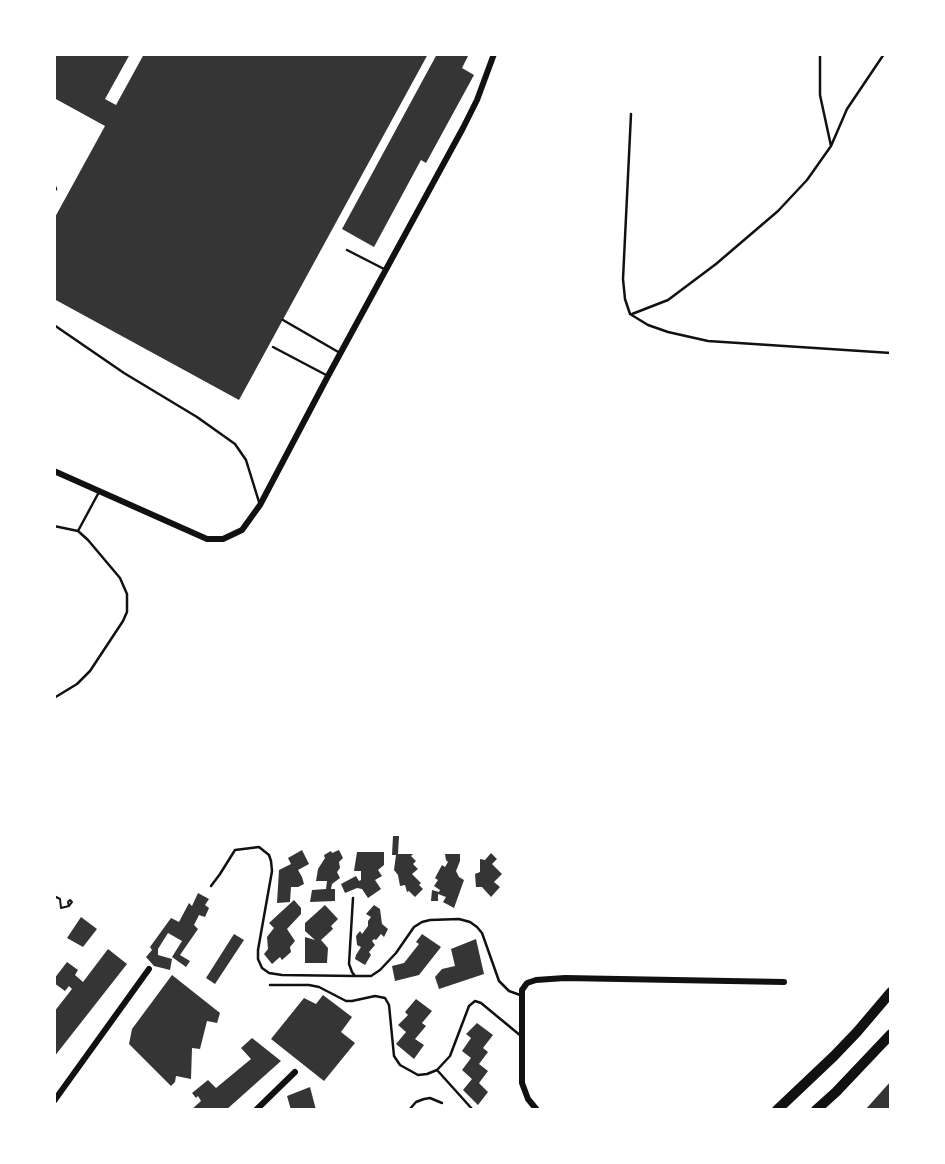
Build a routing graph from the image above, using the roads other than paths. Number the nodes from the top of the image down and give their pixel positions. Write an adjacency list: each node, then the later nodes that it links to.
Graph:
1 (494, 54): 9 (street)
2 (820, 54): 5 (lane)
3 (884, 54): 5 (lane)
4 (631, 114): 10 (lane)
5 (831, 146): 10 (lane)
6 (54, 184): 7 (lane)
7 (54, 191)
8 (347, 250): 9 (lane)
9 (386, 270): 14 (street)
10 (630, 314): 15 (lane)
11 (283, 320): 14 (lane)
12 (54, 325): 19 (lane)
13 (273, 347): 16 (lane)
14 (341, 353): 16 (street)
15 (891, 353)
16 (328, 376): 19 (street)
17 (54, 471): 18 (street)
18 (99, 492): 19 (street); 21 (lane)
19 (260, 505)
20 (54, 526): 21 (lane)
21 (78, 531): 22 (lane)
22 (54, 698)
23 (211, 886): 26 (lane)
24 (352, 898): 26 (lane)
25 (149, 969): 35 (street)
26 (355, 976): 30 (lane)
27 (784, 982): 30 (street)
28 (270, 985): 33 (lane)
29 (891, 992): 41 (highway)
30 (522, 996): 32 (street)
31 (891, 1034): 42 (highway)
32 (521, 1035): 33 (lane); 40 (street)
33 (437, 1070): 39 (lane)
34 (295, 1072): 37 (street)
35 (54, 1101)
36 (442, 1103): 38 (lane)
37 (256, 1110)
38 (409, 1110)
39 (473, 1110)
40 (537, 1110)
41 (777, 1110)
42 (816, 1110)

